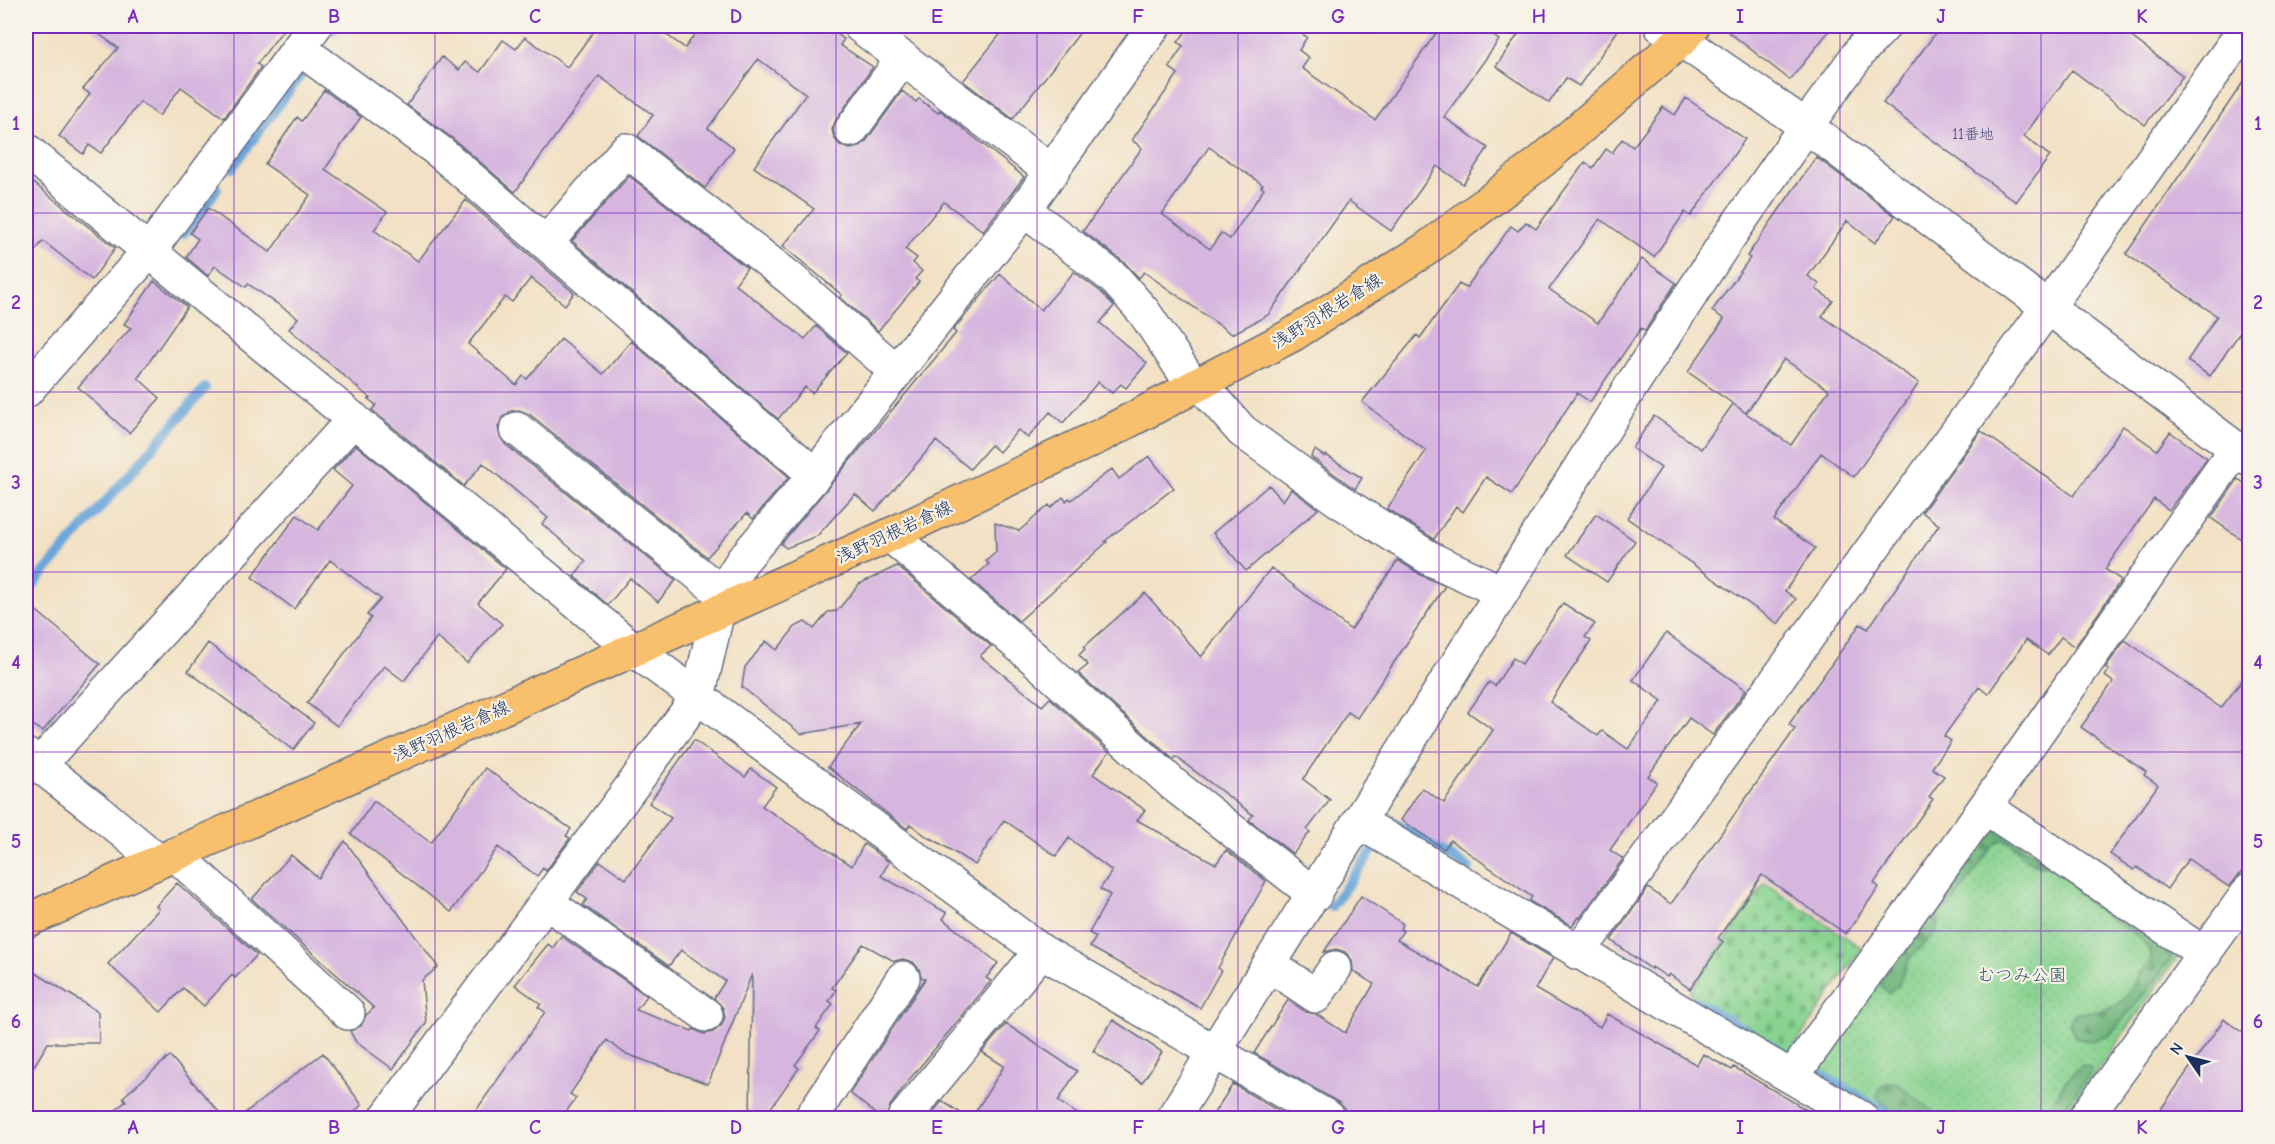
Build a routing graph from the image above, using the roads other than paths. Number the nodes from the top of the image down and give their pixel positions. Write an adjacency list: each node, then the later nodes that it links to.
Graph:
1 (860, 26): 7 (street)
2 (1154, 26): 11 (street)
3 (1884, 26): 8 (street)
4 (2247, 26): 15 (street)
5 (1678, 30): 8 (street); 17 (main road, 浅野羽根岩倉線)
6 (307, 37): 13 (street); 14 (street)
7 (903, 58): 9 (street); 11 (street)
8 (1806, 126): 15 (street); 24 (street)
9 (851, 130)
10 (26, 150): 14 (street)
11 (1052, 172): 12 (street)
12 (1024, 210): 16 (street); 17 (street)
13 (546, 243): 16 (street); 22 (street)
14 (149, 251): 18 (street); 19 (street)
15 (2048, 307): 21 (street); 37 (street)
16 (897, 372): 22 (street)
17 (1197, 385): 23 (main road, 浅野羽根岩倉線); 24 (street)
18 (26, 391)
19 (354, 419): 26 (street); 28 (street)
20 (517, 429): 25 (street)
21 (2243, 454): 29 (street)
22 (816, 475): 25 (street)
23 (890, 535): 25 (main road, 浅野羽根岩倉線); 33 (street)
24 (1502, 592): 30 (street)
25 (719, 602): 26 (main road, 浅野羽根岩倉線); 27 (street)
26 (633, 649): 27 (street); 31 (main road, 浅野羽根岩倉線)
27 (698, 697): 34 (street); 36 (street)
28 (32, 760): 31 (street)
29 (1985, 807): 38 (street); 45 (street)
30 (1359, 822): 33 (street); 37 (street)
31 (167, 858): 35 (main road, 浅野羽根岩倉線); 42 (street)
32 (2250, 890): 38 (street)
33 (1314, 895): 39 (street)
34 (546, 902): 43 (street); 46 (street)
35 (26, 921)
36 (1041, 951): 44 (street); 48 (street)
37 (1578, 953): 45 (street)
38 (2205, 954): 52 (street)
39 (1270, 965): 40 (street); 44 (street)
40 (1335, 968)
41 (903, 978): 47 (street)
42 (348, 1013)
43 (706, 1015)
44 (1215, 1052): 49 (street); 50 (street)
45 (1792, 1077): 51 (street)
46 (386, 1119)
47 (811, 1119)
48 (904, 1119)
49 (1173, 1119)
50 (1329, 1119)
51 (1861, 1119)
52 (2085, 1119)

